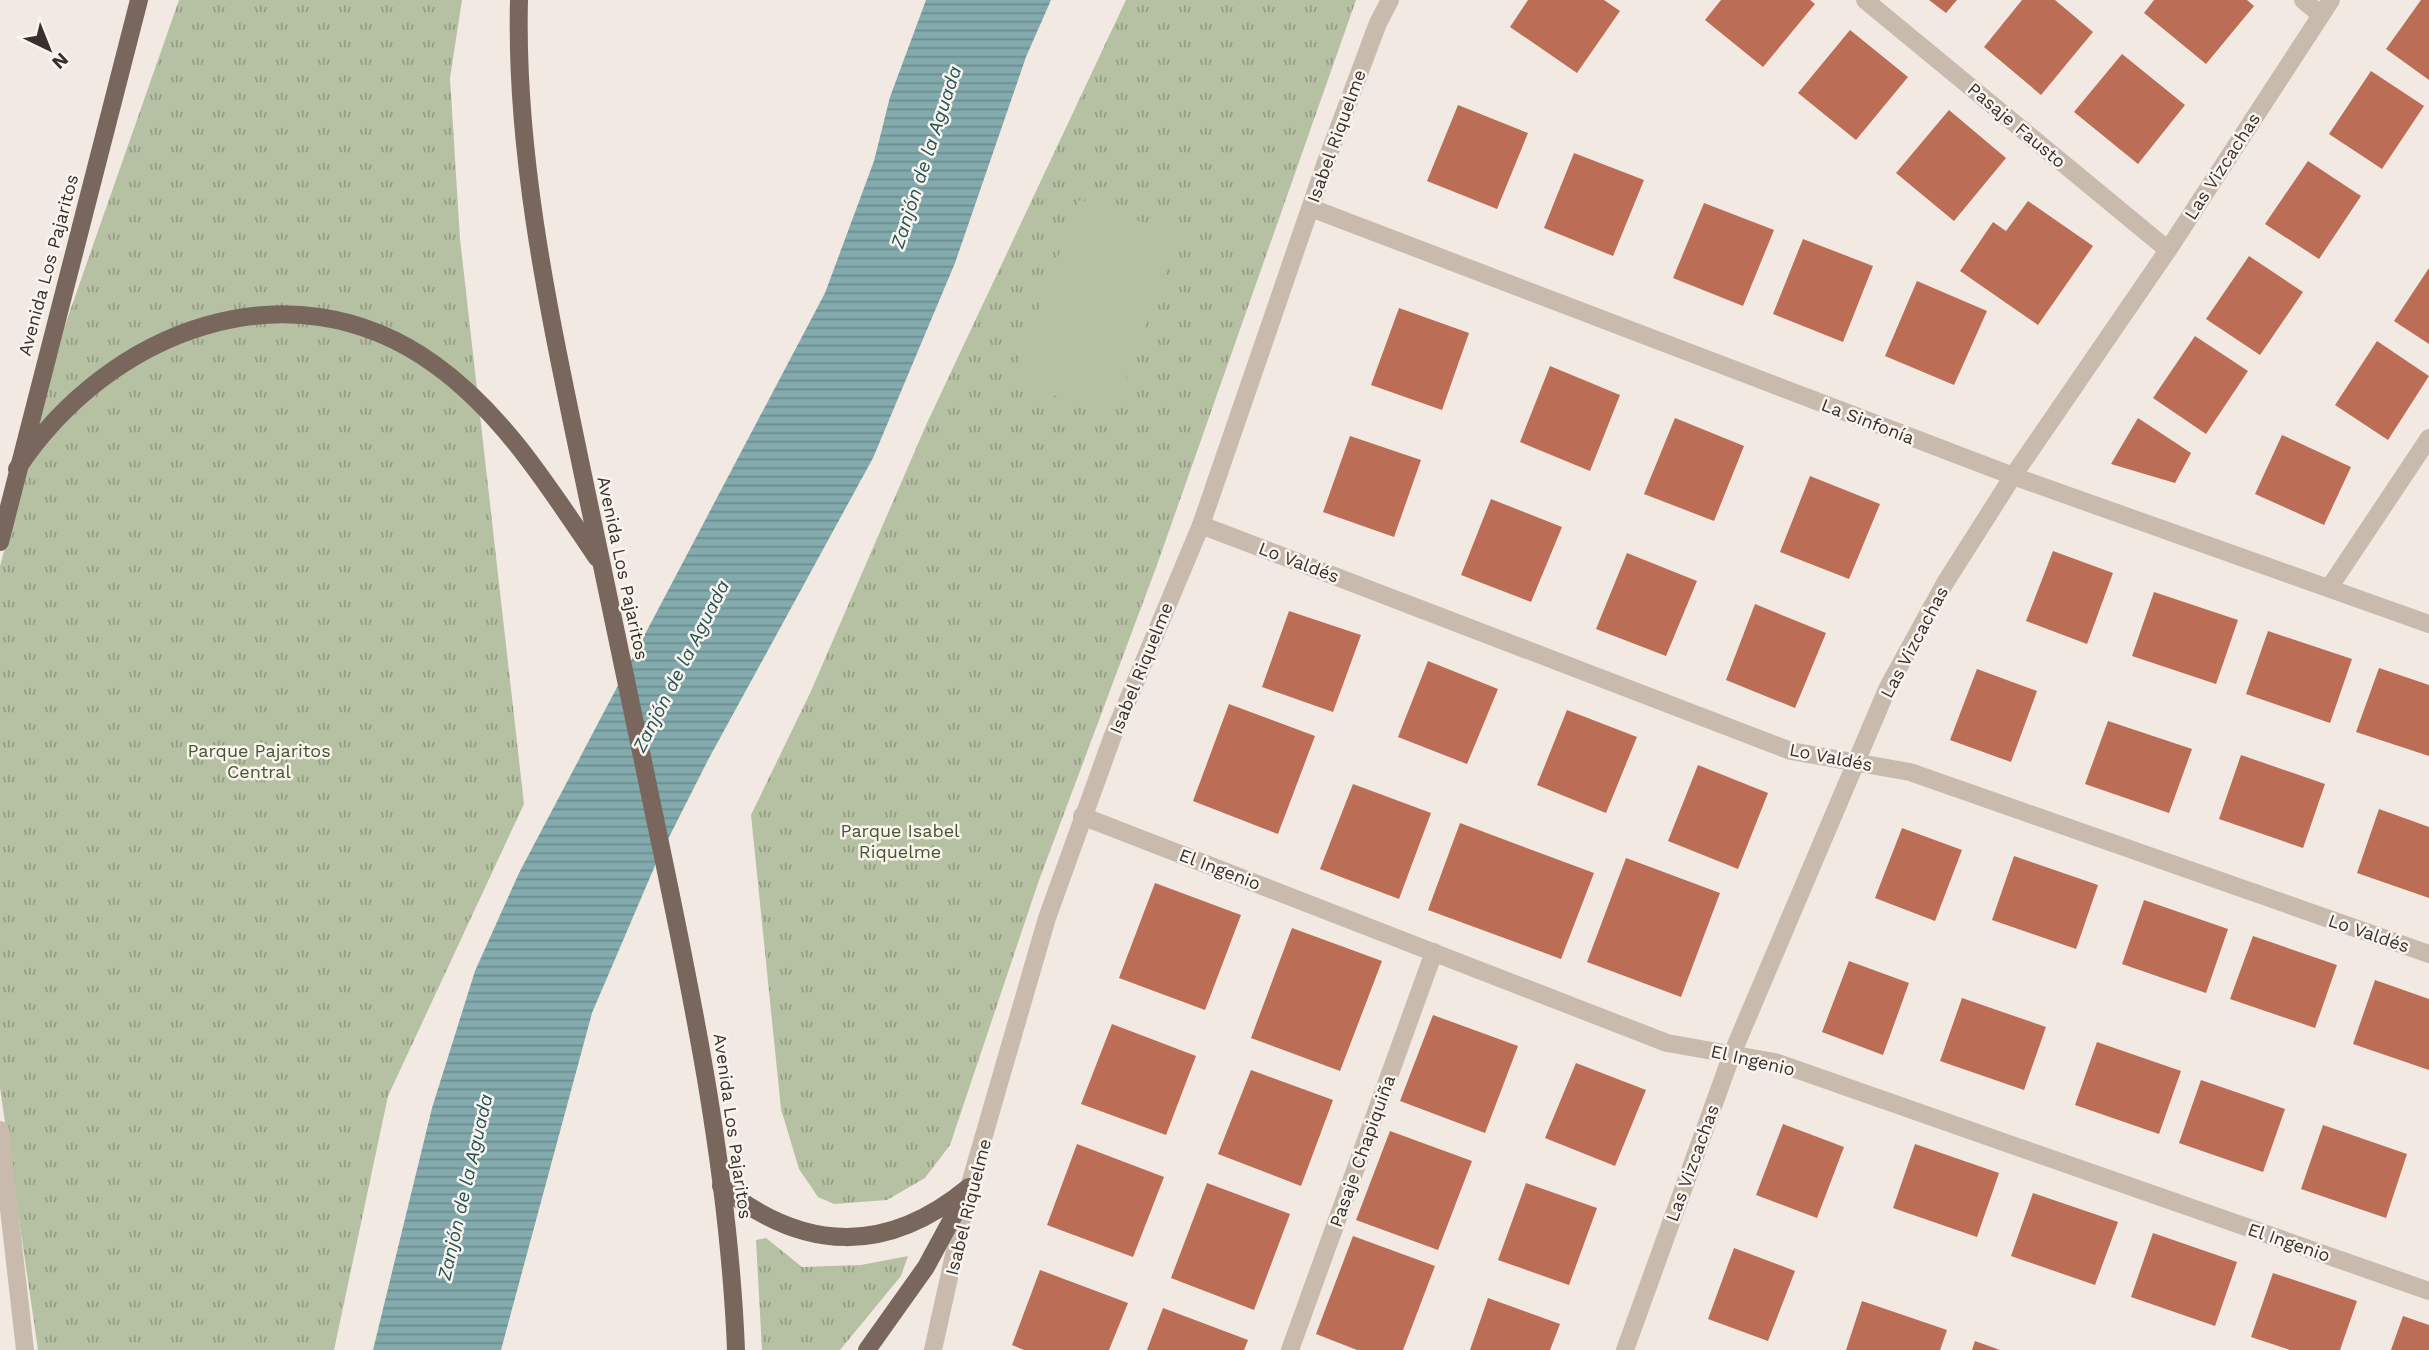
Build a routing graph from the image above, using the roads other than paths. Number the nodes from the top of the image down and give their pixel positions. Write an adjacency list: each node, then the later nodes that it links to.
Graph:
1 (139, 0): 10 (main road, Avenida Los Pajaritos)
2 (519, 0): 14 (main road, Avenida Los Pajaritos)
3 (1390, 0): 7 (street, Isabel Riquelme)
4 (1865, 0): 8 (street, Pasaje Fausto)
5 (2303, 0): 6 (street)
6 (2326, 8): 8 (street, Las Vizcachas)
7 (1311, 208): 11 (street, La Sinfonía); 12 (street, Isabel Riquelme)
8 (2168, 250): 11 (street, Las Vizcachas)
9 (2429, 438): 15 (street)
10 (17, 469): 13 (main road, Avenida Los Pajaritos); 14 (main road)
11 (2013, 476): 15 (street, La Sinfonía); 17 (street, Las Vizcachas)
12 (1200, 525): 17 (street, Lo Valdés); 18 (street, Isabel Riquelme)
13 (0, 542)
14 (602, 571): 23 (main road, Avenida Los Pajaritos)
15 (2329, 588): 16 (street, La Sinfonía)
16 (2429, 624)
17 (1855, 762): 20 (street, Lo Valdés); 21 (street, Las Vizcachas)
18 (1082, 816): 19 (street, El Ingenio); 24 (street, Isabel Riquelme)
19 (1434, 953): 21 (street, El Ingenio); 30 (street, Pasaje Chapiquiña)
20 (2429, 954)
21 (1731, 1054): 25 (street, El Ingenio); 31 (street, Las Vizcachas)
22 (0, 1130): 26 (street)
23 (721, 1186): 24 (main road); 27 (main road, Avenida Los Pajaritos)
24 (969, 1187): 28 (main road); 29 (street, Isabel Riquelme)
25 (2429, 1291)
26 (26, 1350)
27 (736, 1350)
28 (867, 1350)
29 (933, 1350)
30 (1290, 1350)
31 (1625, 1350)

